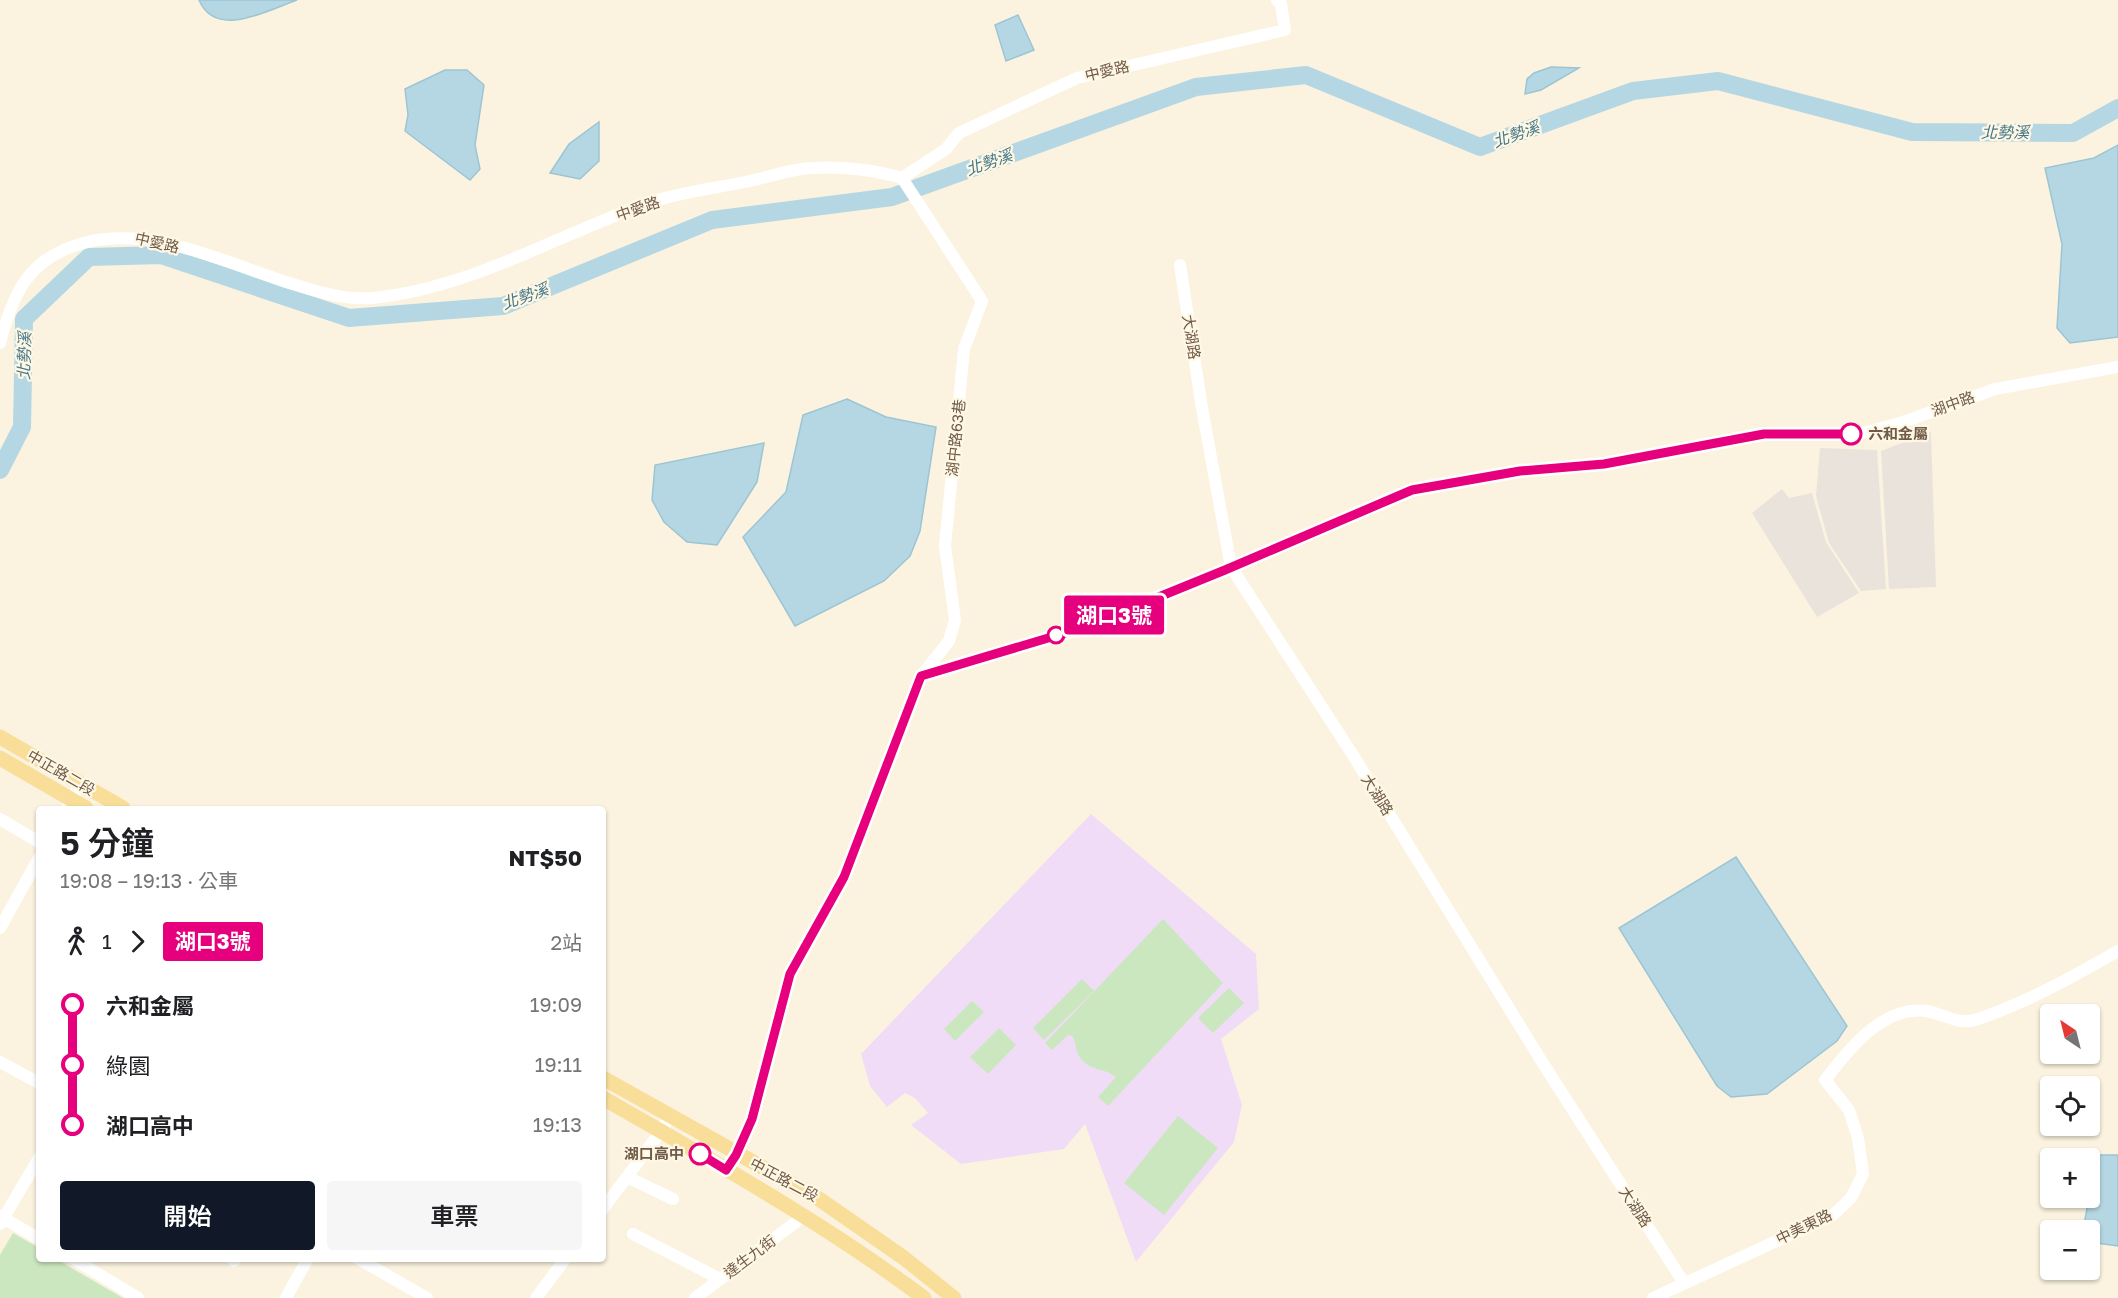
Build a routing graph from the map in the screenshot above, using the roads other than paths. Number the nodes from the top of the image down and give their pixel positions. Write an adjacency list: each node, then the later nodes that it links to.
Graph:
1 (1277, 0): 2 (street, 中愛路)
2 (902, 178): 4 (street, 中愛路); 7 (street, 湖中路63巷)
3 (1180, 266): 6 (street, 大湖路)
4 (0, 343)
5 (2118, 367): 6 (street, 湖中路)
6 (1232, 567): 7 (street, 湖中路); 40 (street, 大湖路)
7 (921, 676): 25 (street)
8 (0, 737): 10 (main road, 中正路二段)
9 (0, 758): 11 (main road, 中正路二段)
10 (80, 784): 11 (street); 12 (main road, 中正路二段)
11 (69, 805)
12 (119, 806)
13 (0, 819): 14 (street)
14 (36, 840)
15 (36, 863): 16 (street)
16 (3, 914): 17 (street)
17 (0, 928)
18 (2118, 951): 40 (street, 中美東路)
19 (0, 1062): 21 (street)
20 (606, 1080): 23 (main road, 中正路二段)
21 (36, 1081)
22 (606, 1100): 24 (main road, 中正路二段)
23 (670, 1116): 24 (street); 25 (main road, 中正路二段)
24 (661, 1131): 27 (main road, 中正路二段); 28 (street)
25 (736, 1155): 27 (street); 48 (main road, 中正路二段)
26 (36, 1163): 32 (street)
27 (726, 1170): 31 (main road, 中正路二段)
28 (627, 1177): 29 (street); 30 (street)
29 (673, 1198)
30 (606, 1205)
31 (804, 1216): 39 (street, 達生九街); 47 (main road, 中正路二段)
32 (1, 1219): 34 (street)
33 (633, 1234): 39 (street)
34 (36, 1237)
35 (79, 1262): 42 (street)
36 (306, 1262): 43 (street)
37 (364, 1262): 44 (street)
38 (563, 1262): 45 (street)
39 (720, 1279): 41 (street, 達生九街)
40 (1684, 1283): 49 (street, 中美東路)
41 (707, 1293): 46 (street, 達生九街)
42 (138, 1298)
43 (286, 1298)
44 (427, 1298)
45 (536, 1298)
46 (695, 1298)
47 (924, 1298)
48 (954, 1298)
49 (1653, 1298)

